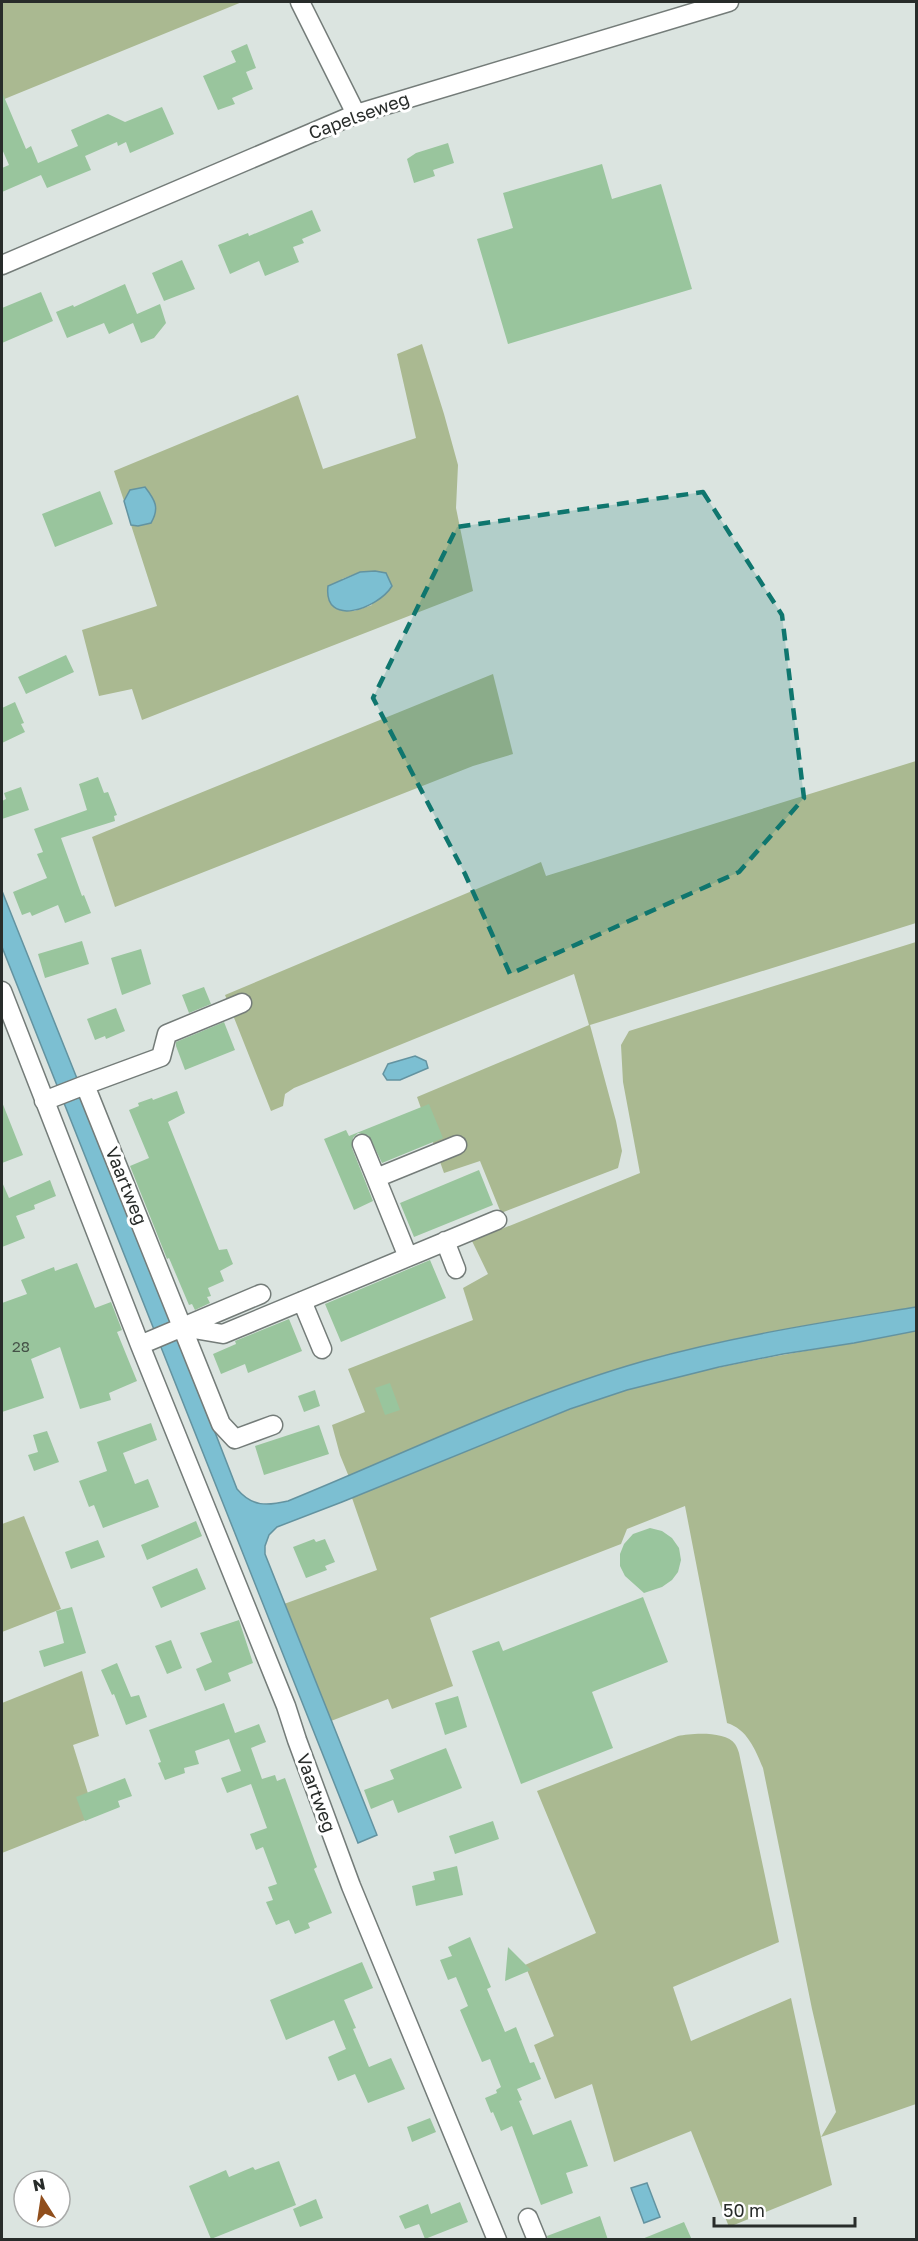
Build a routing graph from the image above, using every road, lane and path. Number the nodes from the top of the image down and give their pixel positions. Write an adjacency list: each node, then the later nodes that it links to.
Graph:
1 (300, 2): 3 (street)
2 (729, 2): 3 (street, Capelseweg)
3 (356, 114): 4 (street, Capelseweg)
4 (2, 265)
5 (2, 991): 8 (street, Vaartweg)
6 (242, 1003): 7 (street)
7 (82, 1086): 8 (street); 18 (street, Vaartweg)
8 (52, 1098): 19 (street, Vaartweg)
9 (362, 1144): 11 (street)
10 (457, 1145): 11 (street)
11 (376, 1178): 14 (street)
12 (497, 1220): 13 (street)
13 (445, 1241): 14 (street); 15 (street)
14 (408, 1257): 17 (street)
15 (456, 1269)
16 (261, 1294): 18 (street)
17 (302, 1301): 18 (street); 20 (street)
18 (170, 1333): 19 (street); 21 (street, Vaartweg)
19 (140, 1345): 23 (street, Vaartweg)
20 (322, 1349)
21 (273, 1425)
22 (528, 2218): 24 (street)
23 (497, 2240)
24 (537, 2240)

